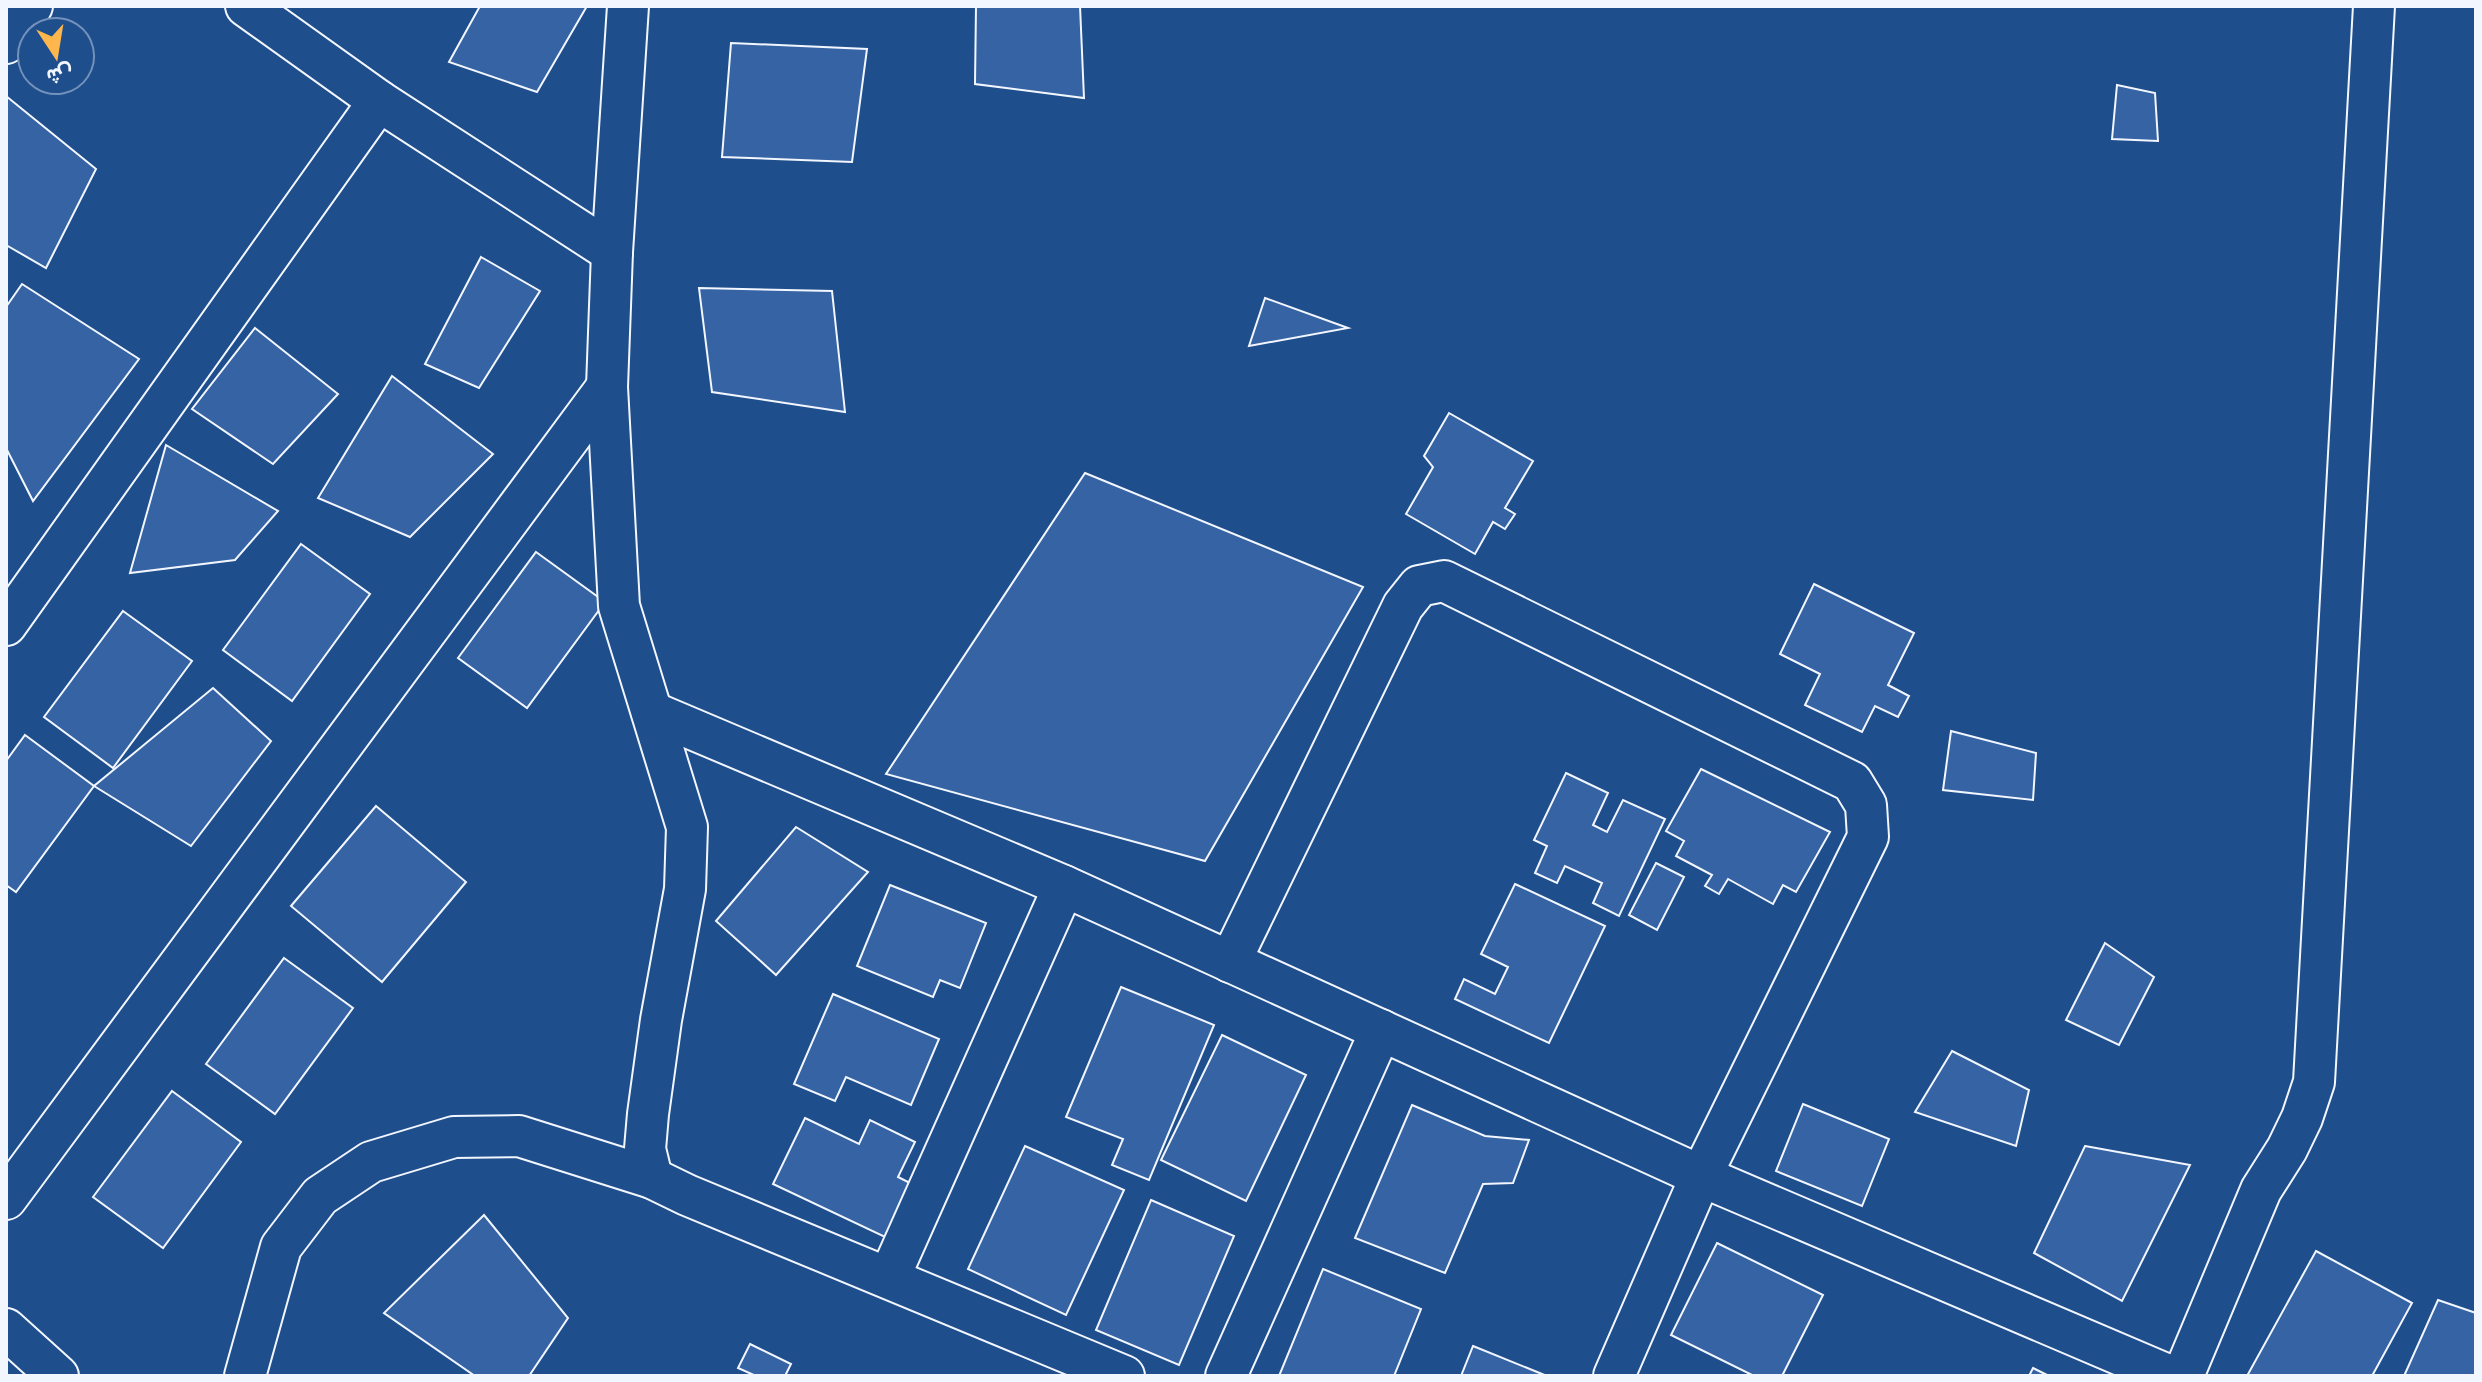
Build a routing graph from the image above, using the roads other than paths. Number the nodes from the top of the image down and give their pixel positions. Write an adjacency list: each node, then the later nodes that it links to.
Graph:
1 (32, 6): 5 (street)
2 (246, 6): 6 (street)
3 (628, 6): 7 (street)
4 (2374, 6): 25 (street)
5 (6, 43)
6 (379, 101): 7 (street); 9 (street)
7 (612, 252): 8 (street)
8 (607, 387): 10 (street); 16 (street)
9 (6, 625)
10 (652, 712): 11 (street); 15 (street)
11 (1064, 886): 12 (street); 17 (street)
12 (1230, 962): 13 (street); 14 (street)
13 (1381, 1030): 14 (street); 22 (street)
14 (1701, 1176): 23 (street); 24 (street)
15 (652, 1178): 17 (street); 20 (street)
16 (6, 1199)
17 (889, 1278): 21 (street)
18 (6, 1329): 19 (street)
19 (58, 1376)
20 (245, 1376)
21 (1124, 1376)
22 (1226, 1376)
23 (1614, 1376)
24 (2170, 1376)
25 (2183, 1376)

